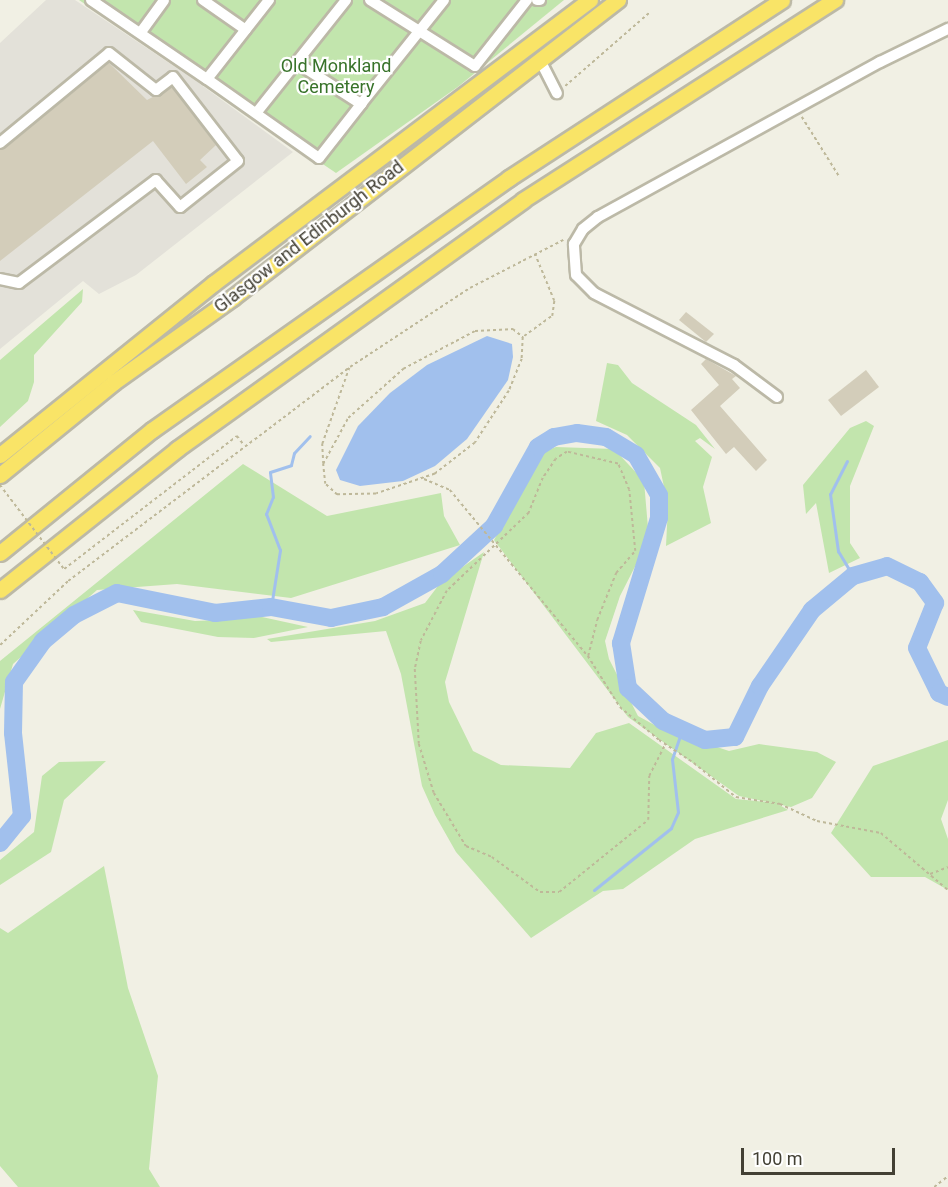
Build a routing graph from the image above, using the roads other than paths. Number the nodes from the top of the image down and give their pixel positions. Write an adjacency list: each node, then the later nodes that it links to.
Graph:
1 (91, 0): 15 (street)
2 (164, 0): 15 (street)
3 (203, 0): 14 (street)
4 (269, 0): 14 (street)
5 (346, 0): 18 (street)
6 (370, 0): 16 (street)
7 (444, 0): 16 (street)
8 (527, 0): 16 (street)
9 (590, 0): 26 (highway, Glasgow and Edinburgh Road)
10 (618, 0): 17 (highway, Glasgow and Edinburgh Road)
11 (782, 0): 28 (highway)
12 (835, 0): 29 (highway)
13 (948, 29): 25 (street)
14 (246, 30): 19 (street)
15 (141, 32): 19 (street)
16 (419, 32): 21 (street)
17 (541, 62): 20 (street); 27 (highway, Glasgow and Edinburgh Road)
18 (297, 63): 21 (street); 22 (street)
19 (207, 79): 22 (street)
20 (557, 93)
21 (362, 103): 22 (street)
22 (257, 112)
23 (0, 143): 24 (street)
24 (0, 279)
25 (777, 398)
26 (0, 455)
27 (0, 475)
28 (0, 552)
29 (0, 590)

